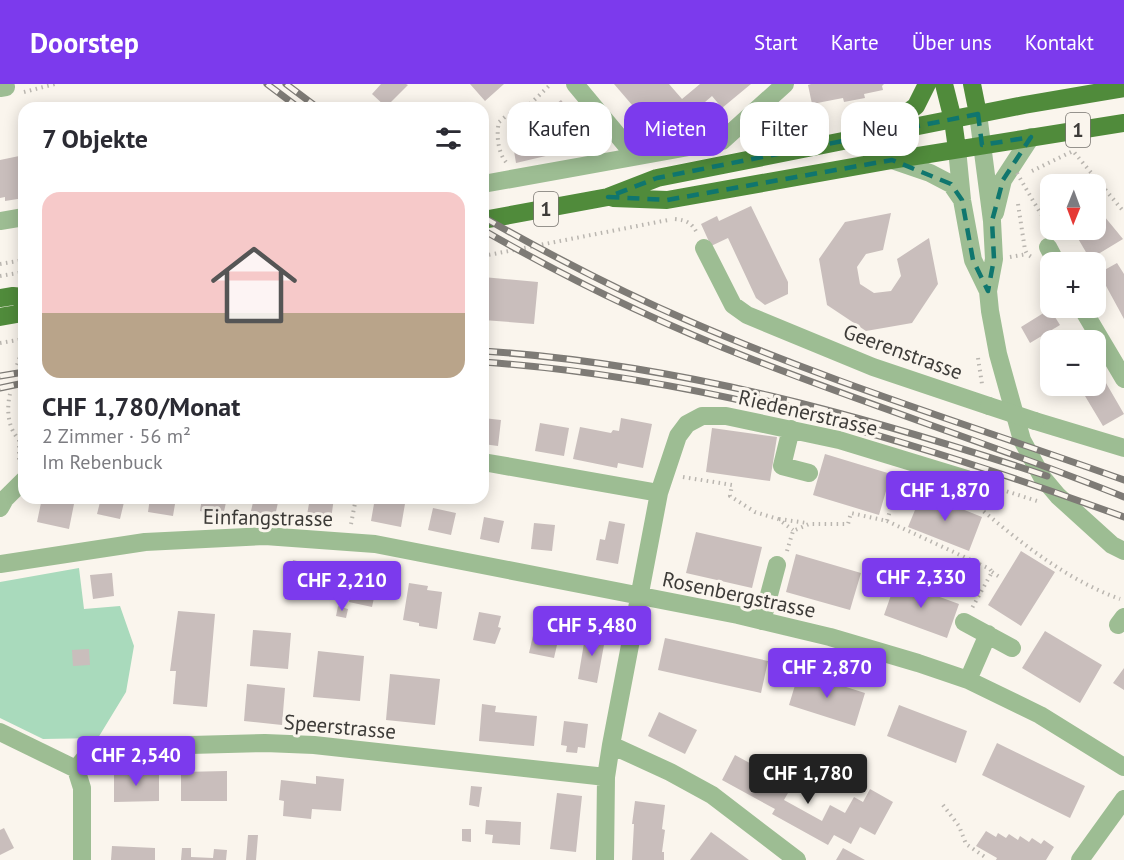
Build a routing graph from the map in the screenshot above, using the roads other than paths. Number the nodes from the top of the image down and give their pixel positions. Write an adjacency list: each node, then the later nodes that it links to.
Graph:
1 (575, 84): 15 (street)
2 (785, 84): 12 (street)
3 (927, 84): 7 (main road)
4 (944, 84): 9 (main road)
5 (972, 84): 8 (main road)
6 (1124, 88): 8 (main road)
7 (918, 102)
8 (978, 114): 9 (main road); 16 (street)
9 (953, 120): 11 (main road, 1); 17 (main road)
10 (1124, 123): 13 (main road, 1)
11 (919, 126)
12 (728, 136)
13 (1031, 137): 16 (main road, 1); 25 (street)
14 (841, 141): 21 (main road, 1)
15 (624, 143)
16 (982, 145): 17 (main road); 25 (street)
17 (957, 149): 19 (main road); 22 (street)
18 (635, 156): 20 (street)
19 (892, 160): 21 (main road); 22 (street)
20 (489, 183)
21 (608, 197): 24 (main road, 1)
22 (962, 200): 28 (street)
23 (18, 218): 26 (street)
24 (489, 219)
25 (993, 220): 28 (street)
26 (0, 221)
27 (704, 248): 36 (street, Geerenstrasse, bridge)
28 (988, 291): 43 (street)
29 (18, 296): 30 (main road)
30 (0, 298)
31 (18, 313): 32 (main road)
32 (0, 317)
33 (1088, 318): 34 (street)
34 (1124, 379)
35 (790, 429): 38 (street); 40 (street, Riedenerstrasse); 41 (street, Riedenerstrasse)
36 (1124, 448)
37 (489, 463): 41 (street)
38 (809, 473)
39 (14, 481): 42 (street)
40 (974, 483)
41 (659, 493): 46 (street, Riedenerstrasse)
42 (0, 508)
43 (1124, 551)
44 (781, 561): 48 (street)
45 (0, 564): 46 (street, Einfangstrasse)
46 (640, 597): 48 (street, Rosenbergstrasse); 53 (street, Riedenerstrasse)
47 (969, 614): 49 (street)
48 (762, 621): 51 (street, Rosenbergstrasse)
49 (988, 634): 50 (street); 51 (street)
50 (1012, 648)
51 (968, 680): 54 (street, Rosenbergstrasse)
52 (0, 732): 55 (street)
53 (611, 745): 56 (street, Riedenerstrasse); 60 (street)
54 (1124, 767)
55 (76, 769): 56 (street, Speerstrasse); 58 (street)
56 (606, 777): 59 (street, Riedenerstrasse)
57 (1124, 799): 61 (street)
58 (82, 860)
59 (604, 860)
60 (797, 860)
61 (1080, 860)

